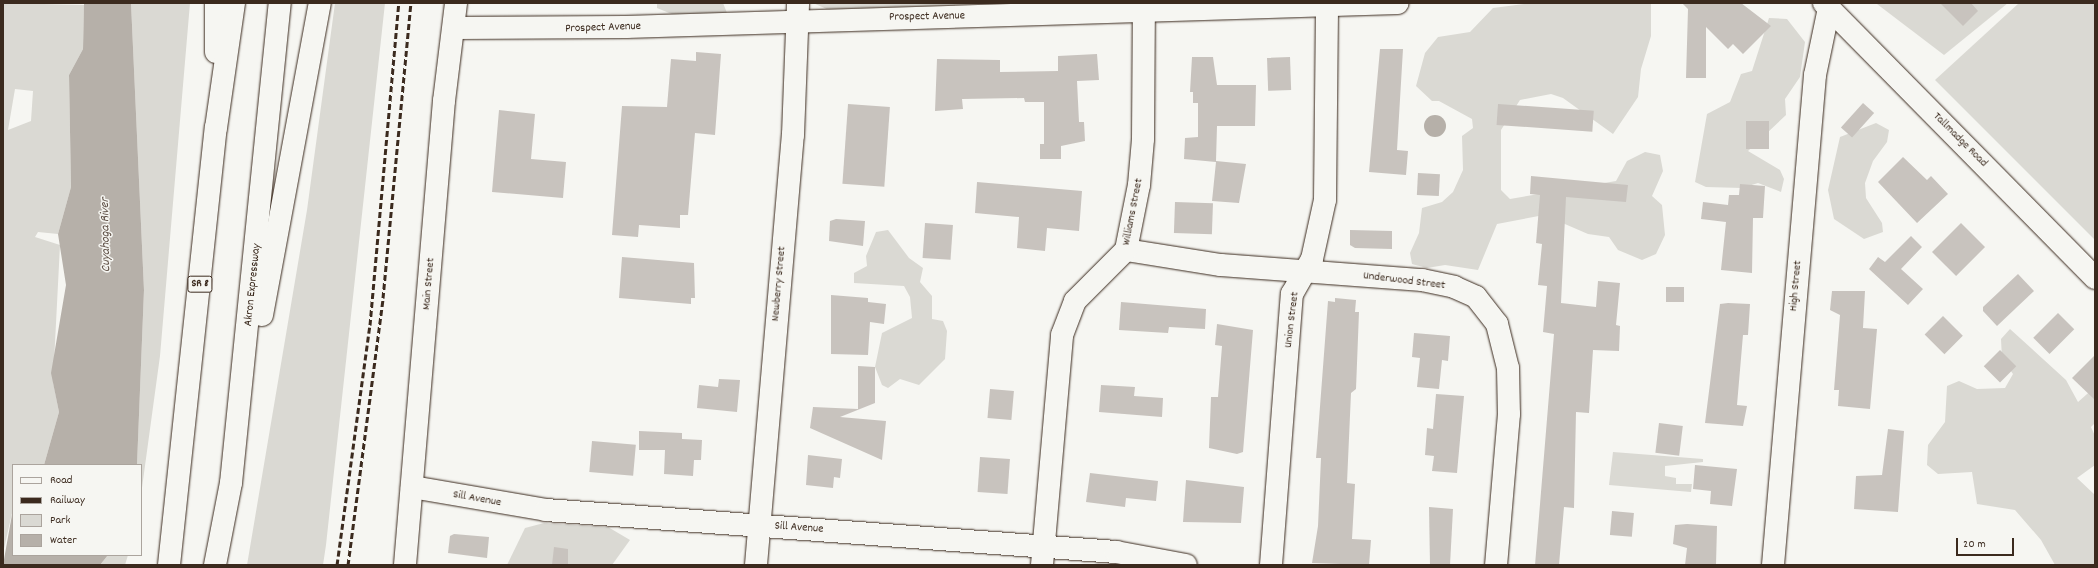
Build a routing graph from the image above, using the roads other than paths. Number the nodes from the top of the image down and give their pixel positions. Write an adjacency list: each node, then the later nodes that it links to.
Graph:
1 (216, 3): 12 (main road)
2 (234, 3): 12 (main road, SR 8)
3 (280, 3): 16 (main road, Akron Expressway)
4 (320, 3): 16 (main road)
5 (456, 3): 11 (main road, Main Street)
6 (1398, 3): 9 (main road, Prospect Avenue)
7 (1826, 5): 15 (main road, Tallmadge Road); 27 (main road, High Street)
8 (1144, 7): 9 (main road, Prospect Avenue); 10 (main road, Prospect Avenue); 13 (main road, Williams Street)
9 (1327, 8): 14 (main road, Union Street)
10 (798, 12): 11 (main road, Prospect Avenue); 18 (main road, Newberry Street)
11 (456, 28): 17 (main road, Main Street)
12 (216, 128): 20 (main road, SR 8)
13 (1126, 250): 14 (main road, Underwood Street); 19 (main road, Williams Street)
14 (1306, 273): 25 (main road, Union Street); 26 (main road, Underwood Street)
15 (2095, 278)
16 (231, 483): 21 (main road, Akron Expressway)
17 (412, 487): 18 (main road, Sill Avenue); 22 (main road, Main Street)
18 (759, 525): 19 (main road, Sill Avenue); 23 (main road, Newberry Street)
19 (1042, 555): 24 (main road, Sill Avenue)
20 (169, 565)
21 (215, 565)
22 (405, 565)
23 (756, 565)
24 (1186, 565)
25 (1271, 565)
26 (1496, 565)
27 (1773, 565)

